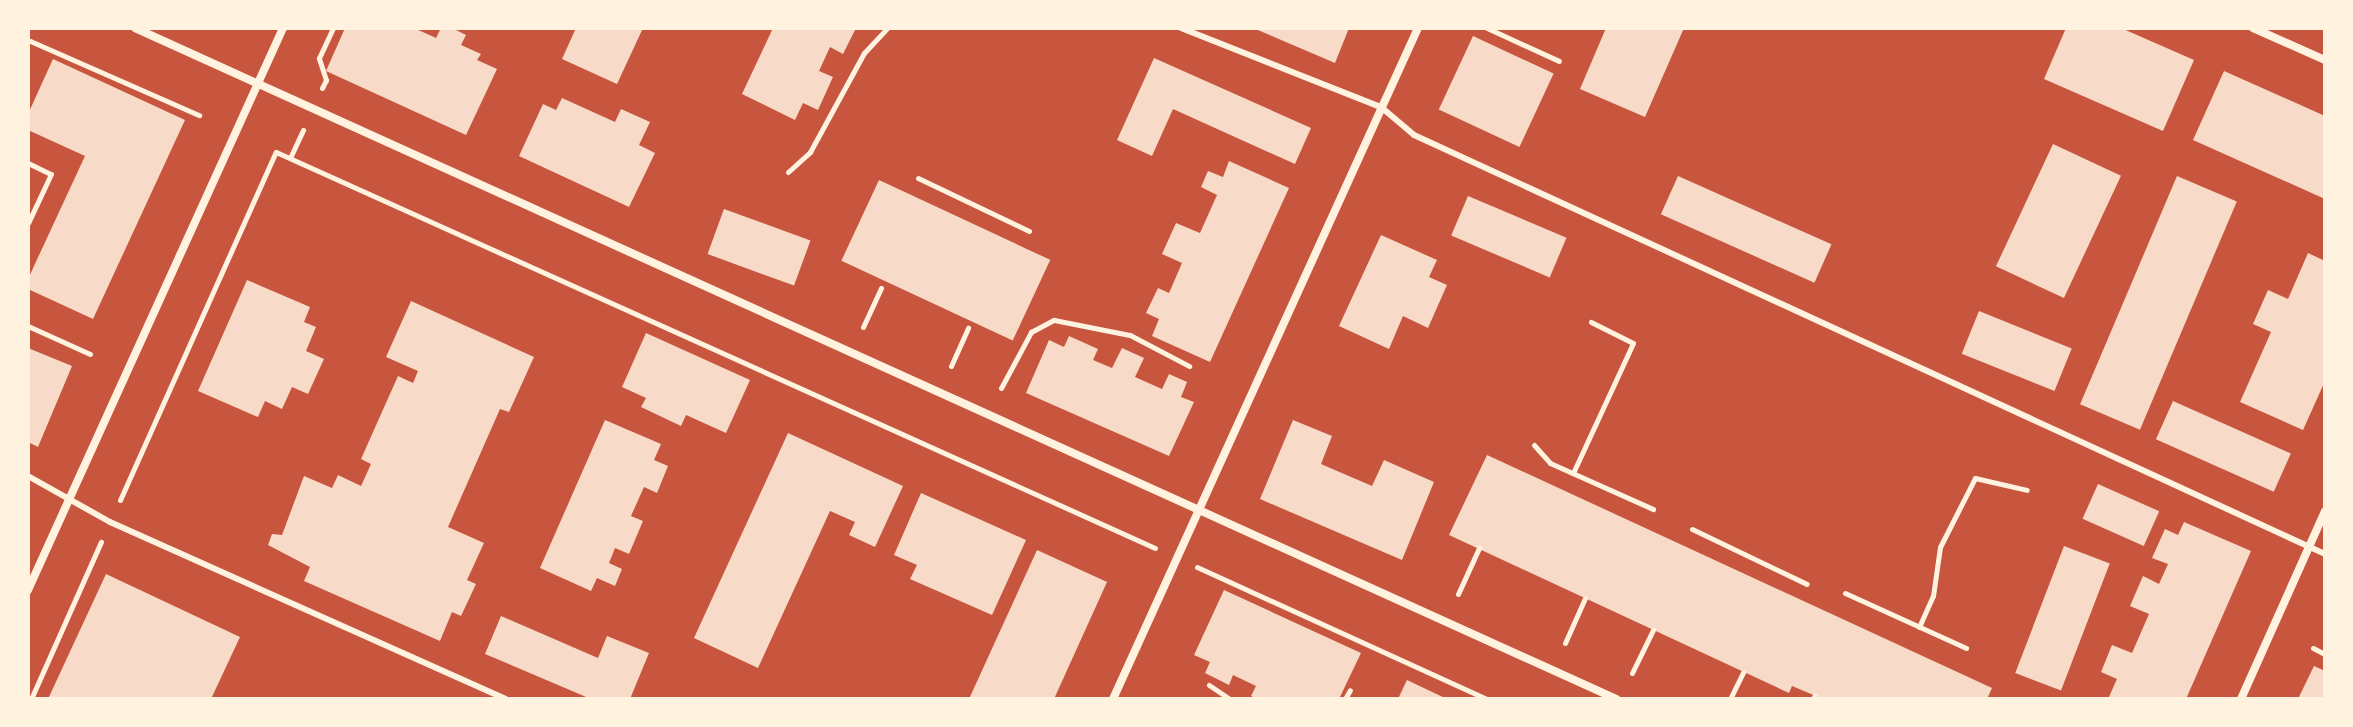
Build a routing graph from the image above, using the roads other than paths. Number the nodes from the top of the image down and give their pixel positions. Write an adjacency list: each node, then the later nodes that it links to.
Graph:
1 (135, 28): 7 (street)
2 (283, 28): 7 (street)
3 (1181, 28): 8 (lane)
4 (1418, 28): 8 (street)
5 (2253, 28): 6 (street)
6 (2325, 60)
7 (257, 84): 10 (street); 11 (street)
8 (1381, 107): 11 (street); 13 (lane)
9 (28, 476): 10 (lane)
10 (70, 498): 15 (street); 16 (lane)
11 (1200, 510): 17 (street); 18 (street)
12 (2325, 511): 13 (street)
13 (2309, 547): 14 (lane); 19 (street)
14 (2325, 554)
15 (28, 590)
16 (505, 699)
17 (1113, 699)
18 (1616, 699)
19 (2241, 699)

